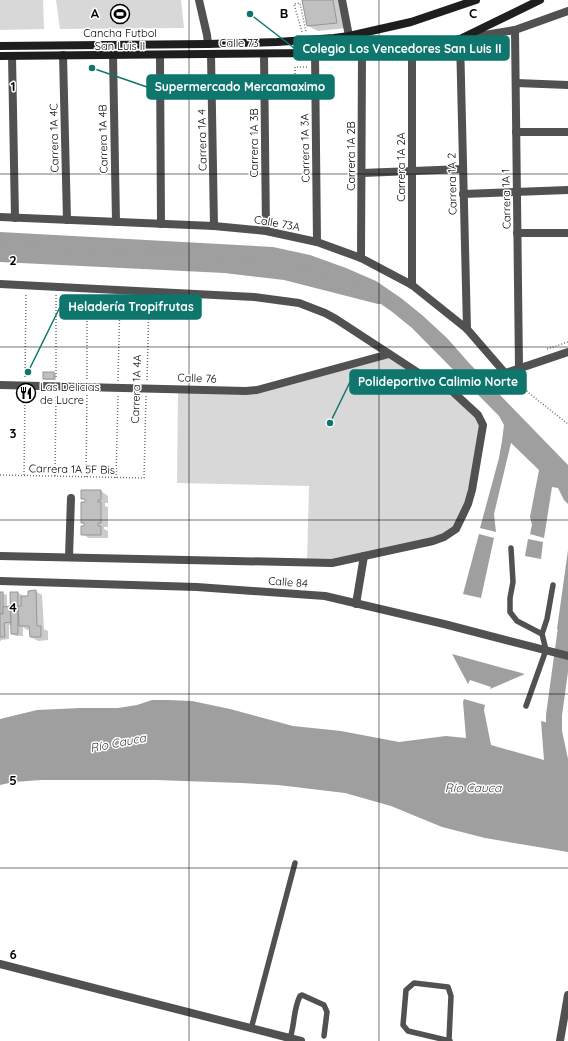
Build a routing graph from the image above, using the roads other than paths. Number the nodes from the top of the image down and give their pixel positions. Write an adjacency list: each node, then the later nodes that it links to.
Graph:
1 (199, 0): 10 (street)
2 (342, 0): 8 (street)
3 (476, 0): 5 (main road, Calle 73)
4 (540, 0): 9 (main road, Calle 73)
5 (466, 2): 8 (main road, Calle 73)
6 (568, 10): 7 (street)
7 (515, 30): 9 (street); 22 (street, Carrera 1A 1)
8 (349, 36): 10 (main road, Calle 73)
9 (460, 39): 12 (main road, Calle 73); 26 (street, Carrera 1A 2)
10 (208, 44): 11 (main road, Calle 73)
11 (0, 46)
12 (412, 49): 17 (main road, Calle 73); 27 (street, Carrera 1A 2A)
13 (315, 53): 16 (main road, Calle 73); 17 (main road, Calle 73); 41 (street, Carrera 1A 3A)
14 (160, 54): 15 (main road, Calle 73); 19 (main road, Calle 73); 36 (street)
15 (211, 54): 16 (main road, Calle 73); 37 (street, Carrera 1A 4)
16 (264, 54): 38 (street, Carrera 1A 3B)
17 (362, 54): 28 (street, Carrera 1A 2B)
18 (63, 55): 19 (main road, Calle 73); 21 (main road, Calle 73); 34 (street, Carrera 1A 4C)
19 (113, 55): 35 (street, Carrera 1A 4B)
20 (0, 56): 21 (main road, Calle 73)
21 (12, 56): 33 (street)
22 (516, 83): 23 (street); 24 (street, Carrera 1A 1)
23 (568, 85)
24 (516, 132): 25 (street); 30 (street, Carrera 1A 1)
25 (568, 132)
26 (463, 169): 27 (street); 31 (street, Carrera 1A 2)
27 (412, 171): 28 (street); 44 (street, Carrera 1A 2A)
28 (362, 173): 42 (street, Carrera 1A 2B)
29 (568, 190): 30 (street)
30 (517, 192): 31 (street); 39 (street, Carrera 1A 1)
31 (463, 194): 45 (street, Carrera 1A 2)
32 (0, 218): 33 (street, Calle 73A)
33 (15, 218): 34 (street, Calle 73A)
34 (67, 220): 35 (street, Calle 73A)
35 (116, 222): 36 (street, Calle 73A)
36 (161, 224): 37 (street, Calle 73A)
37 (214, 226): 38 (street, Calle 73A)
38 (266, 231): 41 (street, Calle 73A)
39 (518, 233): 40 (street); 48 (street, Carrera 1A 1)
40 (568, 233)
41 (317, 242): 42 (street, Calle 73A)
42 (361, 258): 44 (street, Calle 73A)
43 (0, 284): 47 (street)
44 (412, 285): 45 (street, Calle 73A)
45 (467, 329): 49 (street, Calle 73A)
46 (568, 352): 48 (street)
47 (389, 354): 50 (street, Calle 76); 51 (street)
48 (518, 368): 49 (street)
49 (505, 373): 51 (street)
50 (0, 385)
51 (452, 391): 55 (street, Calle 84)
52 (71, 498): 56 (street)
53 (510, 548): 60 (lane)
54 (0, 556): 56 (street, Calle 84)
55 (364, 556): 56 (street, Calle 84); 59 (street)
56 (69, 557)
57 (0, 581): 59 (street, Calle 84)
58 (553, 585): 60 (lane)
59 (356, 604): 61 (street, Calle 84)
60 (542, 634): 61 (lane)
61 (546, 650): 62 (street, Calle 84); 63 (lane)
62 (568, 656)
63 (526, 706)
64 (295, 863): 67 (lane)
65 (0, 964): 67 (street)
66 (568, 995): 72 (street)
67 (251, 1029): 69 (street)
68 (324, 1036): 69 (lane)
69 (290, 1038): 70 (street)
70 (300, 1041)
71 (450, 1041): 71 (lane)
72 (560, 1041)

